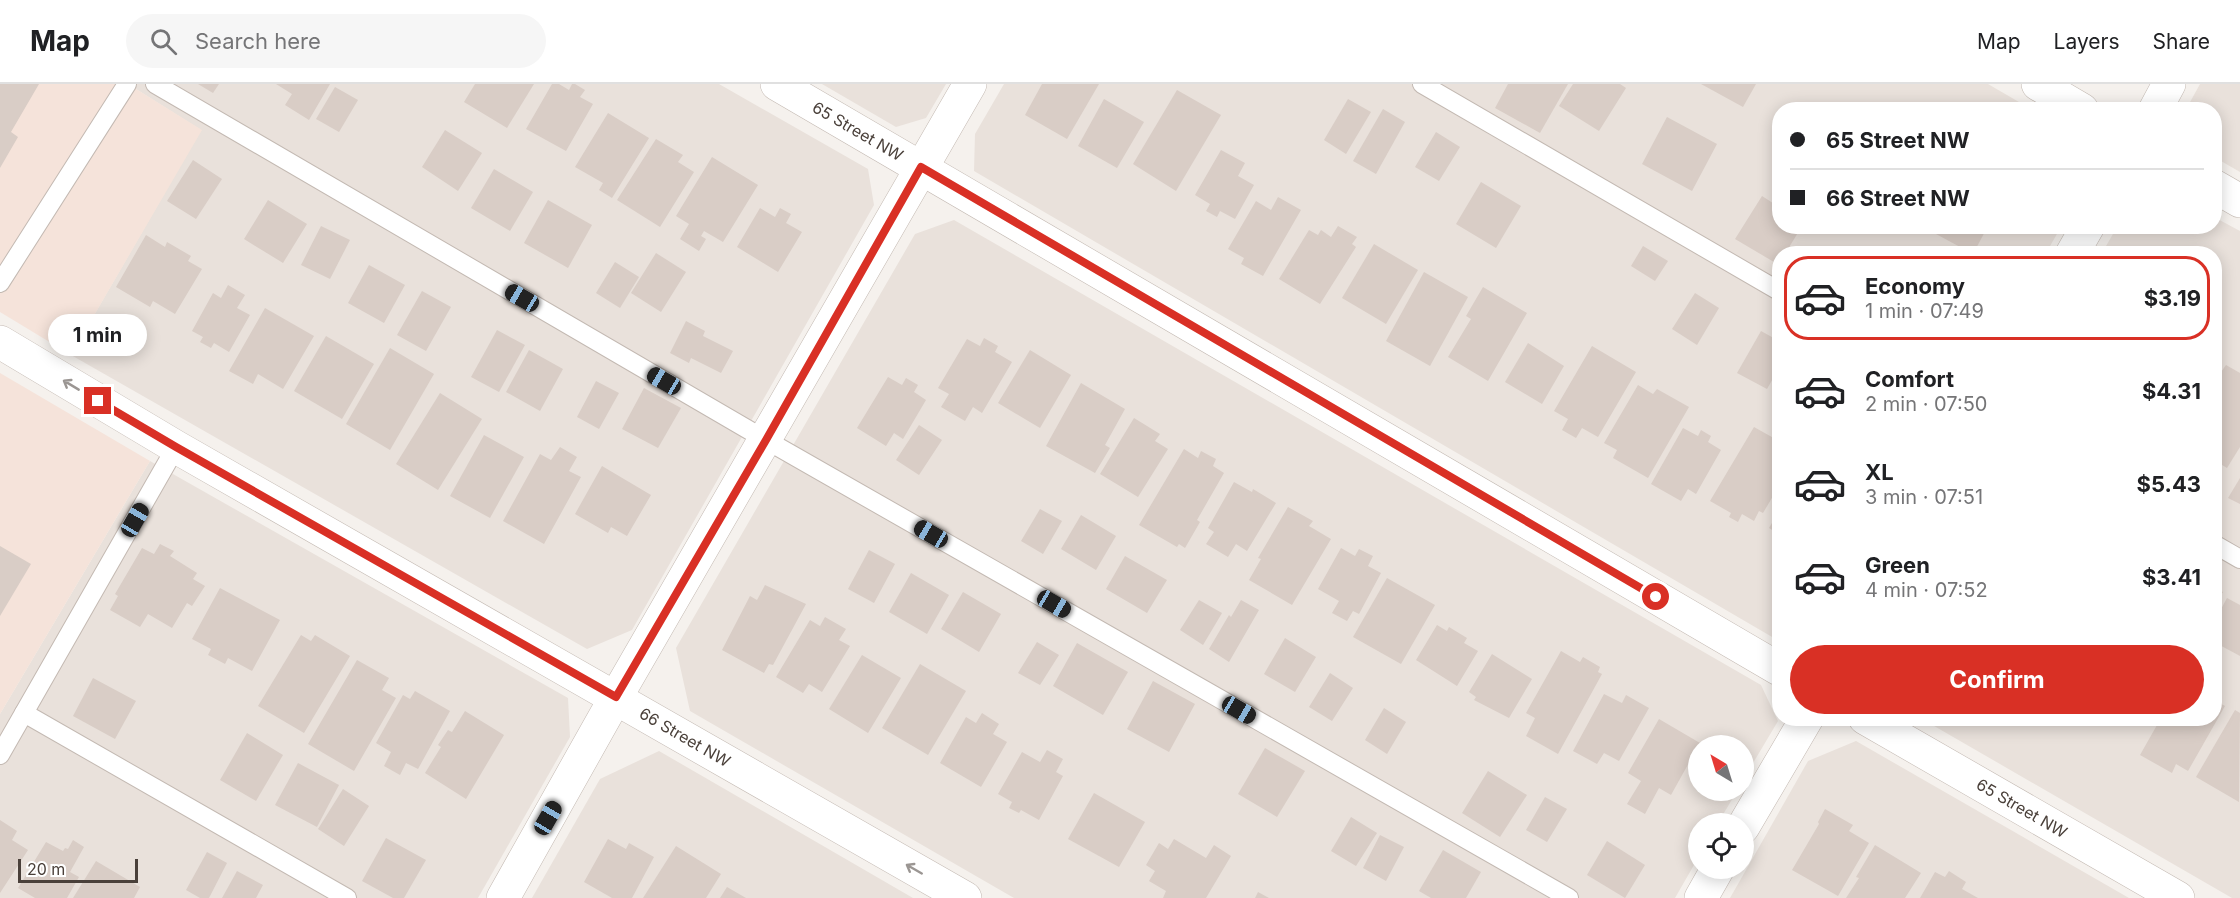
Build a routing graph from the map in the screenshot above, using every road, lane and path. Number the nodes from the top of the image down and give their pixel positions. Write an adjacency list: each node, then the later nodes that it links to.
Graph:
1 (127, 84): 13 (lane)
2 (155, 84): 16 (lane)
3 (777, 84): 10 (street, 65 Street NW)
4 (970, 84): 10 (street)
5 (1422, 84): 14 (lane)
6 (2038, 84): 8 (street)
7 (2169, 84): 9 (street)
8 (2068, 102)
9 (2159, 102)
10 (921, 167): 16 (street); 20 (street, 65 Street NW)
11 (2222, 191): 12 (street)
12 (2240, 201)
13 (0, 283)
14 (1772, 287)
15 (0, 342): 17 (street, 66 Street NW, one-way to 15)
16 (766, 440): 21 (street); 31 (lane)
17 (176, 447): 21 (street, 66 Street NW); 22 (lane)
18 (2222, 549): 19 (lane)
19 (2240, 559)
20 (1772, 665)
21 (616, 697): 29 (street); 30 (street, 66 Street NW, one-way to 21)
22 (24, 713): 25 (lane); 28 (lane)
23 (1802, 726): 26 (street)
24 (1879, 726): 33 (street, 65 Street NW)
25 (0, 755)
26 (1751, 813)
27 (1712, 879): 32 (street)
28 (347, 898)
29 (503, 898)
30 (965, 898)
31 (1569, 898)
32 (1701, 898)
33 (2178, 898)

